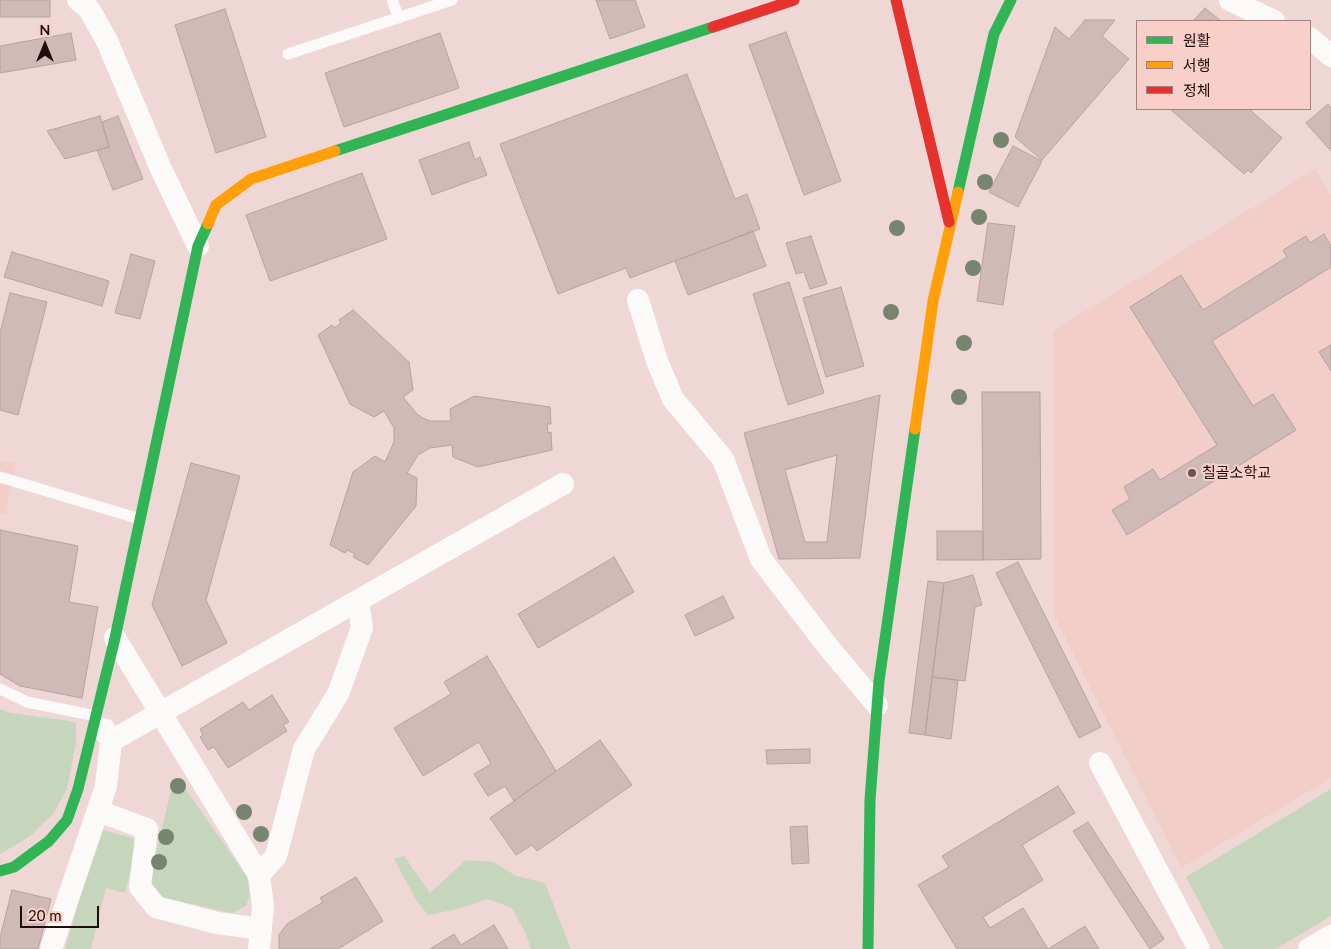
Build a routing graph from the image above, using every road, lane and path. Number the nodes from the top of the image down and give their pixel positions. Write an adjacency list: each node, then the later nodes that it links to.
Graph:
1 (78, 0): 15 (street)
2 (392, 0): 9 (lane)
3 (452, 0): 9 (lane)
4 (794, 0): 8 (street)
5 (896, 0): 14 (street)
6 (1011, 0): 14 (street)
7 (1230, 0): 10 (street)
8 (777, 2): 15 (street)
9 (399, 18): 12 (lane)
10 (1272, 20)
11 (1311, 39): 13 (street)
12 (288, 54)
13 (1331, 56)
14 (950, 228): 23 (street)
15 (198, 246): 19 (street)
16 (638, 300): 23 (street)
17 (0, 477): 19 (lane)
18 (563, 484): 20 (street)
19 (140, 519): 21 (street)
20 (358, 601): 24 (street); 30 (street)
21 (115, 638): 24 (street); 25 (street)
22 (0, 689): 25 (lane)
23 (877, 705): 34 (street)
24 (161, 713): 26 (street); 30 (street)
25 (96, 716): 26 (street); 29 (street)
26 (111, 741): 28 (street)
27 (1100, 763): 35 (street)
28 (98, 811): 32 (street); 33 (street)
29 (0, 871)
30 (259, 875): 32 (street)
31 (1331, 936): 36 (street)
32 (260, 939)
33 (51, 949)
34 (868, 949)
35 (1199, 949)
36 (1309, 949)

